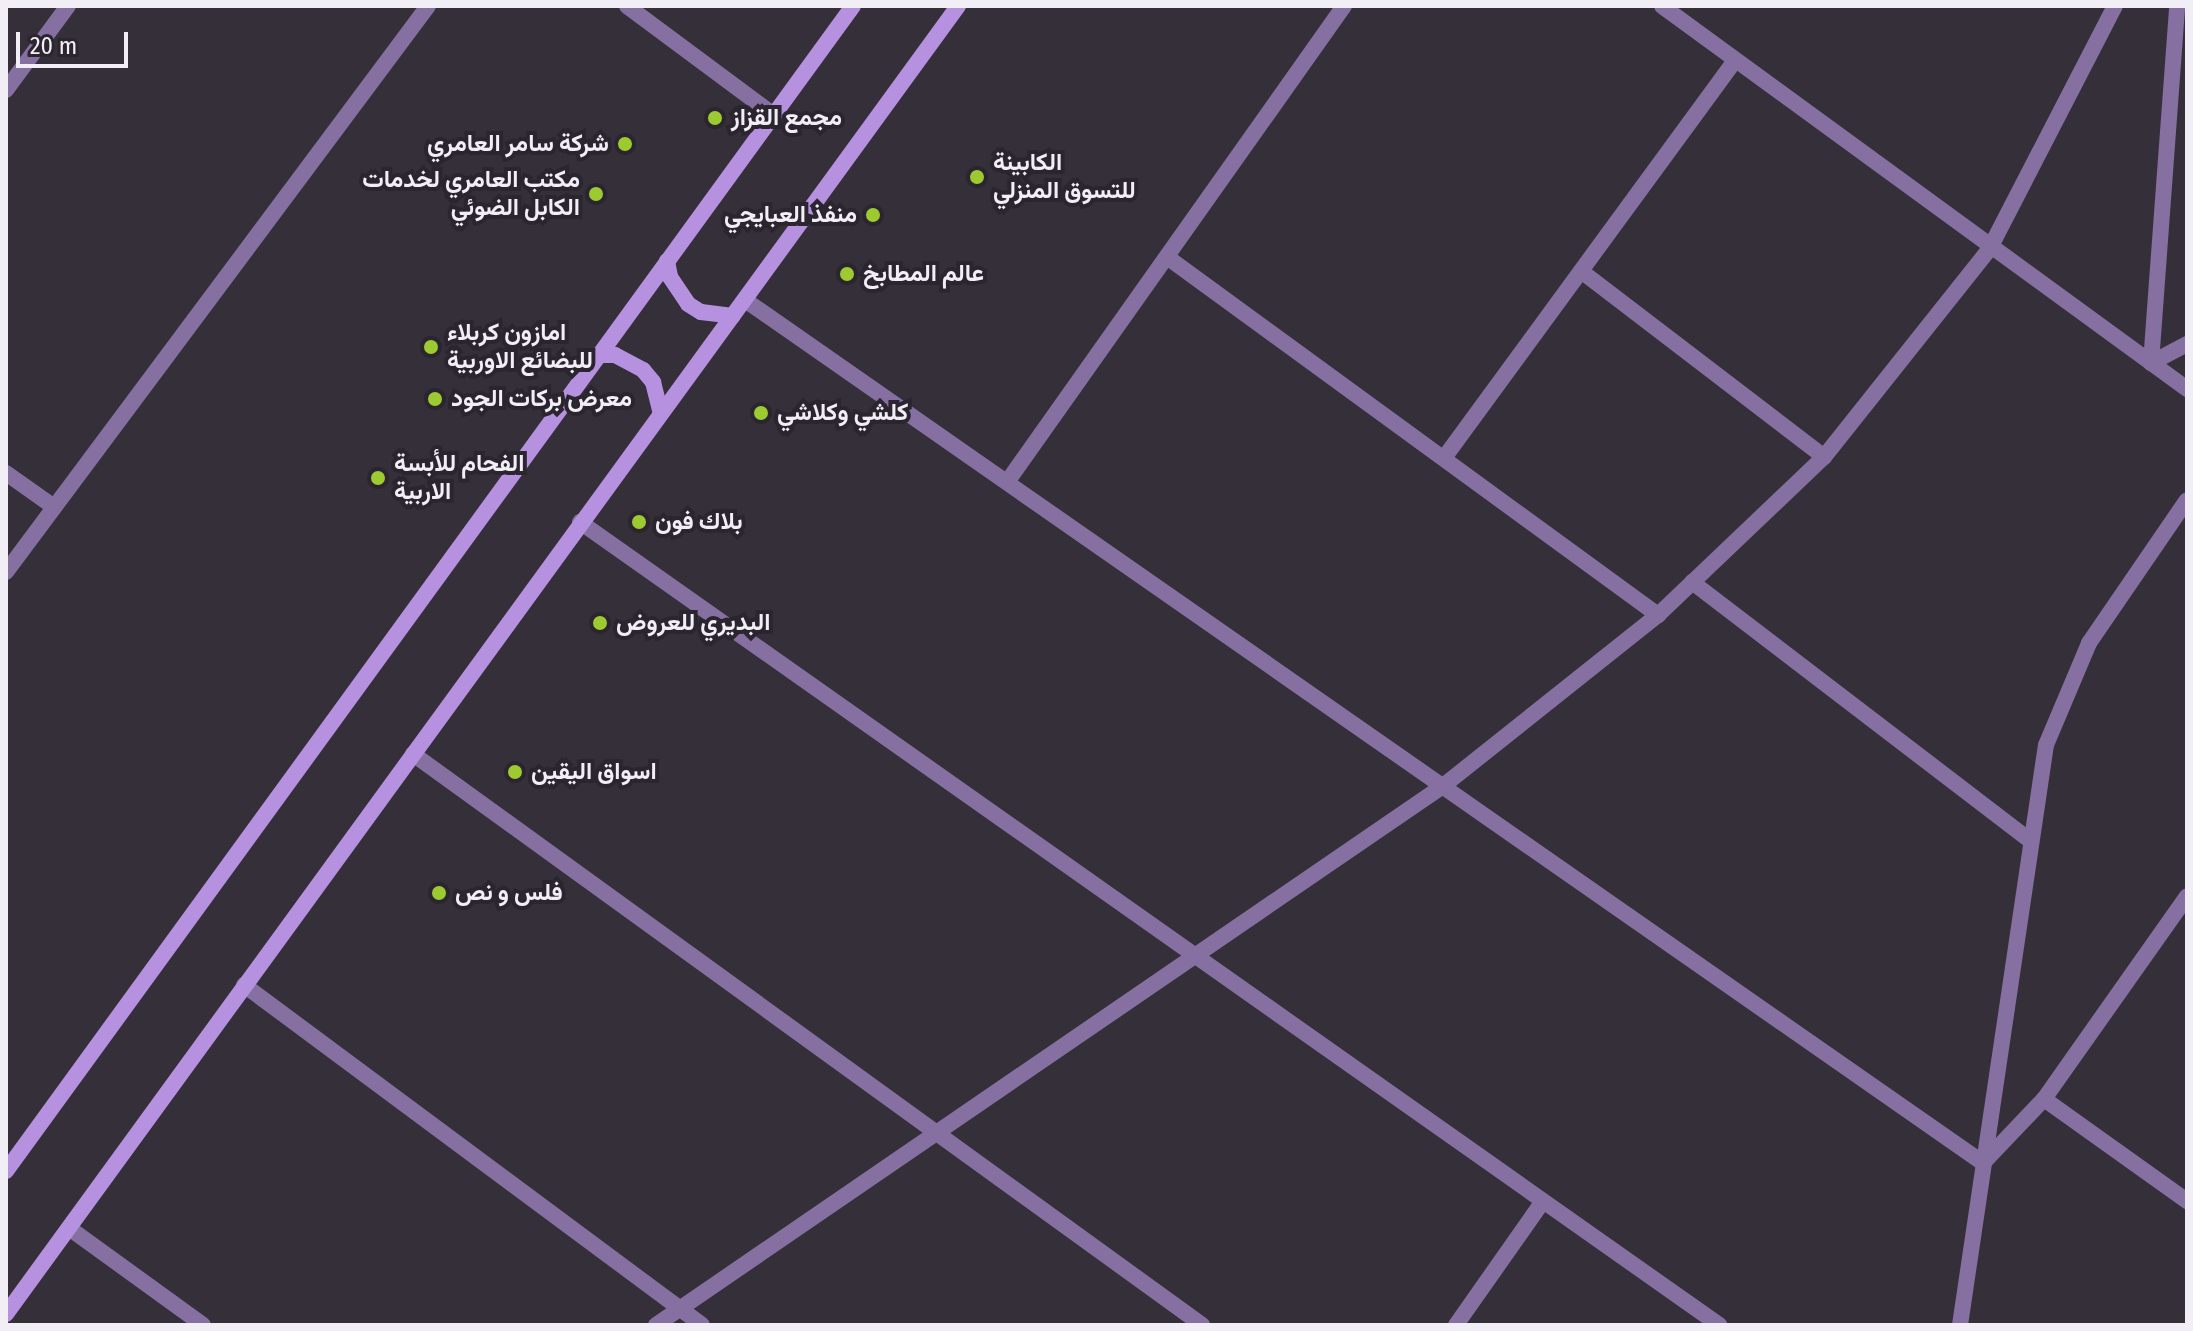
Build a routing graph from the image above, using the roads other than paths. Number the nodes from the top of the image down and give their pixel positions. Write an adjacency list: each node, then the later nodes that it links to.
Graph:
1 (68, 6): 11 (street)
2 (428, 6): 29 (street)
3 (627, 6): 12 (street)
4 (853, 6): 12 (main road)
5 (958, 6): 17 (main road)
6 (1344, 6): 14 (street)
7 (1662, 6): 10 (street)
8 (2115, 6): 13 (street)
9 (2177, 6): 21 (street)
10 (1735, 60): 13 (street); 16 (street)
11 (6, 90)
12 (774, 115): 15 (main road)
13 (1990, 248): 21 (street); 24 (street)
14 (1167, 257): 25 (street); 27 (street)
15 (667, 261): 18 (main road); 20 (main road)
16 (1581, 271): 24 (street); 25 (street)
17 (745, 300): 18 (main road); 27 (street)
18 (733, 316): 23 (main road)
19 (2187, 344): 21 (street)
20 (600, 355): 23 (main road); 43 (main road)
21 (2151, 363): 22 (street)
22 (2187, 389)
23 (661, 413): 30 (main road)
24 (1824, 457): 32 (street)
25 (1444, 458): 33 (street)
26 (6, 473): 29 (street)
27 (1007, 482): 35 (street)
28 (2187, 500): 36 (street)
29 (54, 507): 31 (street)
30 (580, 522): 34 (main road); 38 (street)
31 (6, 572)
32 (1692, 582): 33 (street); 36 (street)
33 (1658, 615): 35 (street)
34 (413, 754): 39 (main road); 41 (street)
35 (1443, 786): 38 (street); 42 (street)
36 (2030, 840): 42 (street)
37 (2186, 901): 40 (street)
38 (1197, 957): 41 (street); 44 (street)
39 (244, 985): 46 (main road); 47 (street)
40 (2044, 1099): 42 (street); 45 (street)
41 (937, 1133): 47 (street); 52 (street)
42 (1983, 1163): 55 (street)
43 (6, 1171)
44 (1543, 1201): 53 (street); 54 (street)
45 (2187, 1201)
46 (69, 1228): 48 (main road); 49 (street)
47 (680, 1309): 50 (street); 51 (street)
48 (6, 1314)
49 (203, 1325)
50 (656, 1325)
51 (702, 1325)
52 (1202, 1325)
53 (1456, 1325)
54 (1719, 1325)
55 (1960, 1325)

